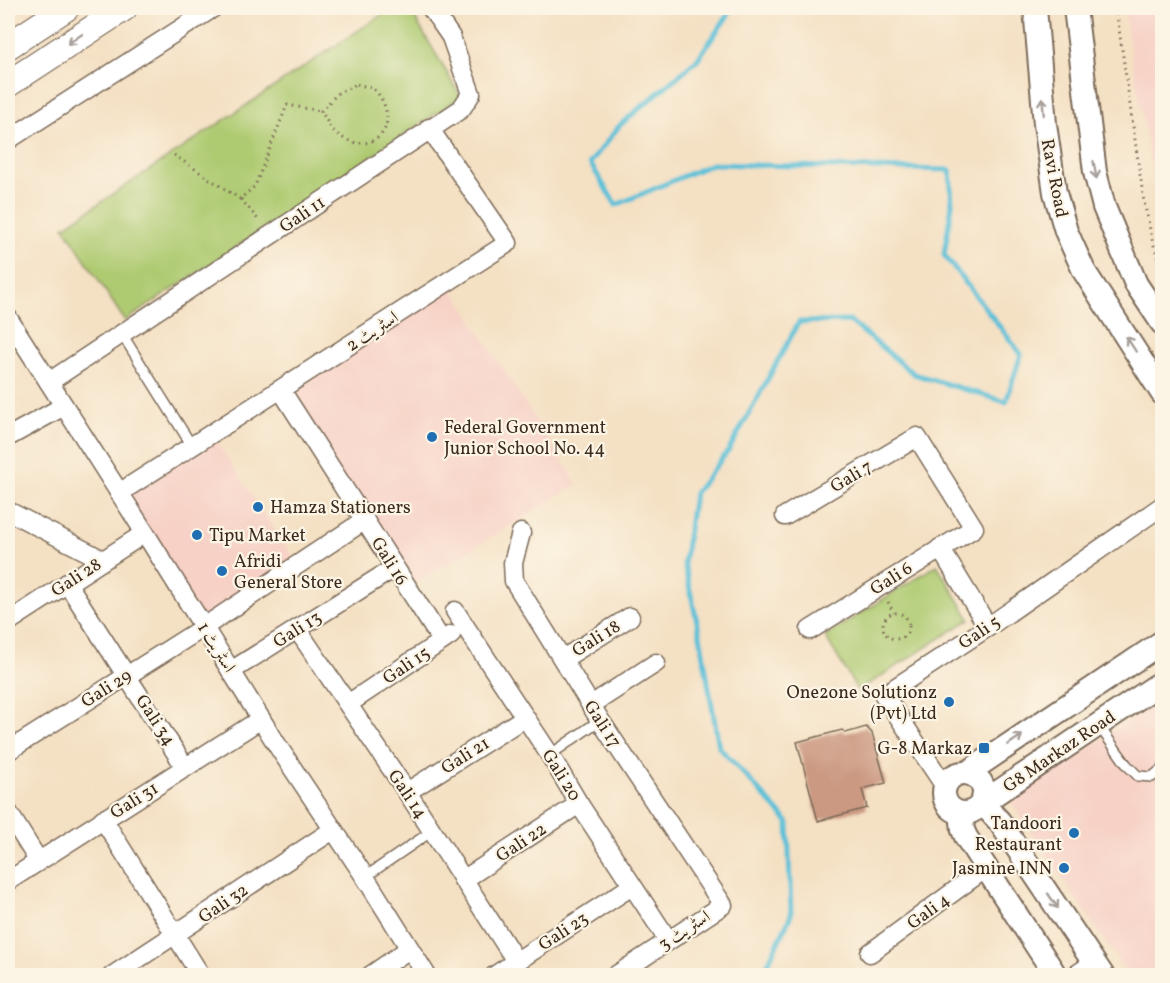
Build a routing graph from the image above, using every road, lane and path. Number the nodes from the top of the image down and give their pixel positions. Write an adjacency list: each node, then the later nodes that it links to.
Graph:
1 (66, 8): 8 (main road)
2 (124, 8): 9 (main road, one-way to 9)
3 (213, 8): 12 (street)
4 (431, 8): 11 (street, Gali 11)
5 (1035, 8): 22 (street, Ravi Road, one-way to 5)
6 (1076, 8): 18 (street, one-way to 18)
7 (1116, 8): 16 (path)
8 (8, 46)
9 (8, 84)
10 (321, 111): 10 (path); 14 (path)
11 (429, 129): 15 (street, Gali 11); 21 (street, اسٹریٹ 2)
12 (8, 140)
13 (174, 155): 14 (path)
14 (240, 199): 15 (path)
15 (271, 234): 19 (street, Gali 11)
16 (1162, 267)
17 (8, 318): 20 (street, اسٹریٹ 1)
18 (1162, 323)
19 (122, 334): 20 (street, Gali 11); 25 (lane)
20 (49, 382): 23 (street, اسٹریٹ 1)
21 (281, 390): 25 (street, اسٹریٹ 2); 30 (street, Gali 16)
22 (1162, 393)
23 (64, 406): 24 (street); 26 (street, اسٹریٹ 1)
24 (8, 437)
25 (192, 447): 26 (street, اسٹریٹ 2)
26 (119, 493): 32 (street, اسٹریٹ 1)
27 (1162, 506): 44 (street, Gali 5)
28 (8, 511): 35 (street)
29 (785, 516): 31 (street, Gali 7)
30 (364, 520): 36 (street, Gali 16); 43 (street, Gali 29)
31 (974, 528): 34 (street, Gali 6)
32 (145, 533): 35 (street, Gali 28); 43 (street, اسٹریٹ 1)
33 (521, 533): 49 (street, Gali 17)
34 (940, 548): 44 (street); 46 (street, Gali 6)
35 (103, 560): 37 (street, Gali 28)
36 (394, 568): 45 (street, Gali 13); 47 (street, Gali 16)
37 (67, 583): 42 (street, Gali 28); 52 (street, Gali 34)
38 (885, 598): 39 (path)
39 (894, 613): 39 (path)
40 (630, 617): 49 (street, Gali 18)
41 (460, 619): 47 (street, Gali 15); 56 (street, Gali 20)
42 (8, 622)
43 (204, 627): 51 (street, اسٹریٹ 1); 52 (street, Gali 29)
44 (988, 627): 64 (street, Gali 5)
45 (297, 629): 51 (street, Gali 13); 54 (street, Gali 14)
46 (810, 630)
47 (442, 641): 54 (street, Gali 15)
48 (1162, 642): 63 (street, G8 Markaz Road, one-way to 48)
49 (562, 659): 55 (street, Gali 17)
50 (656, 663): 55 (street)
51 (231, 671): 57 (street, اسٹریٹ 1)
52 (126, 675): 59 (street, Gali 29); 61 (street, Gali 34)
53 (1162, 682): 58 (street, G8 Markaz Road)
54 (348, 704): 65 (street, Gali 14)
55 (596, 712): 60 (lane); 79 (street, Gali 17)
56 (524, 718): 60 (street, Gali 20); 65 (street, Gali 21)
57 (261, 719): 61 (street, Gali 31); 71 (street, اسٹریٹ 1)
58 (1098, 725): 62 (lane); 66 (street, G8 Markaz Road)
59 (8, 751)
60 (550, 755): 67 (street, Gali 20)
61 (185, 767): 70 (street, Gali 31)
62 (1162, 769)
63 (967, 773): 64 (street); 66 (street)
64 (944, 785): 69 (street)
65 (407, 792): 72 (street, Gali 14)
66 (982, 803): 69 (street); 85 (street, G8 Markaz Road, one-way to 85)
67 (579, 804): 76 (street, Gali 22); 78 (street, Gali 20)
68 (8, 812): 73 (street)
69 (962, 813): 74 (street)
70 (104, 819): 73 (street, Gali 31); 80 (street)
71 (333, 830): 75 (street, اسٹریٹ 1); 80 (street, Gali 32)
72 (432, 831): 75 (lane); 76 (street, Gali 14)
73 (38, 861): 77 (street, Gali 31)
74 (986, 868): 83 (street, Gali 4); 92 (street)
75 (365, 877): 82 (street, اسٹریٹ 1)
76 (463, 880): 84 (street, Gali 14)
77 (8, 881)
78 (632, 886): 81 (street, Gali 20); 84 (street, Gali 23)
79 (723, 905): 81 (street, اسٹریٹ 3)
80 (176, 934): 86 (street, Gali 32); 87 (street)
81 (668, 939): 91 (street, اسٹریٹ 3)
82 (409, 949): 88 (street); 89 (street, اسٹریٹ 1)
83 (870, 953)
84 (516, 961): 90 (street, Gali 23)
85 (1098, 969): 93 (street)
86 (112, 975)
87 (201, 975)
88 (370, 975)
89 (427, 975)
90 (494, 975)
91 (615, 975)
92 (1056, 975)
93 (1074, 975)

